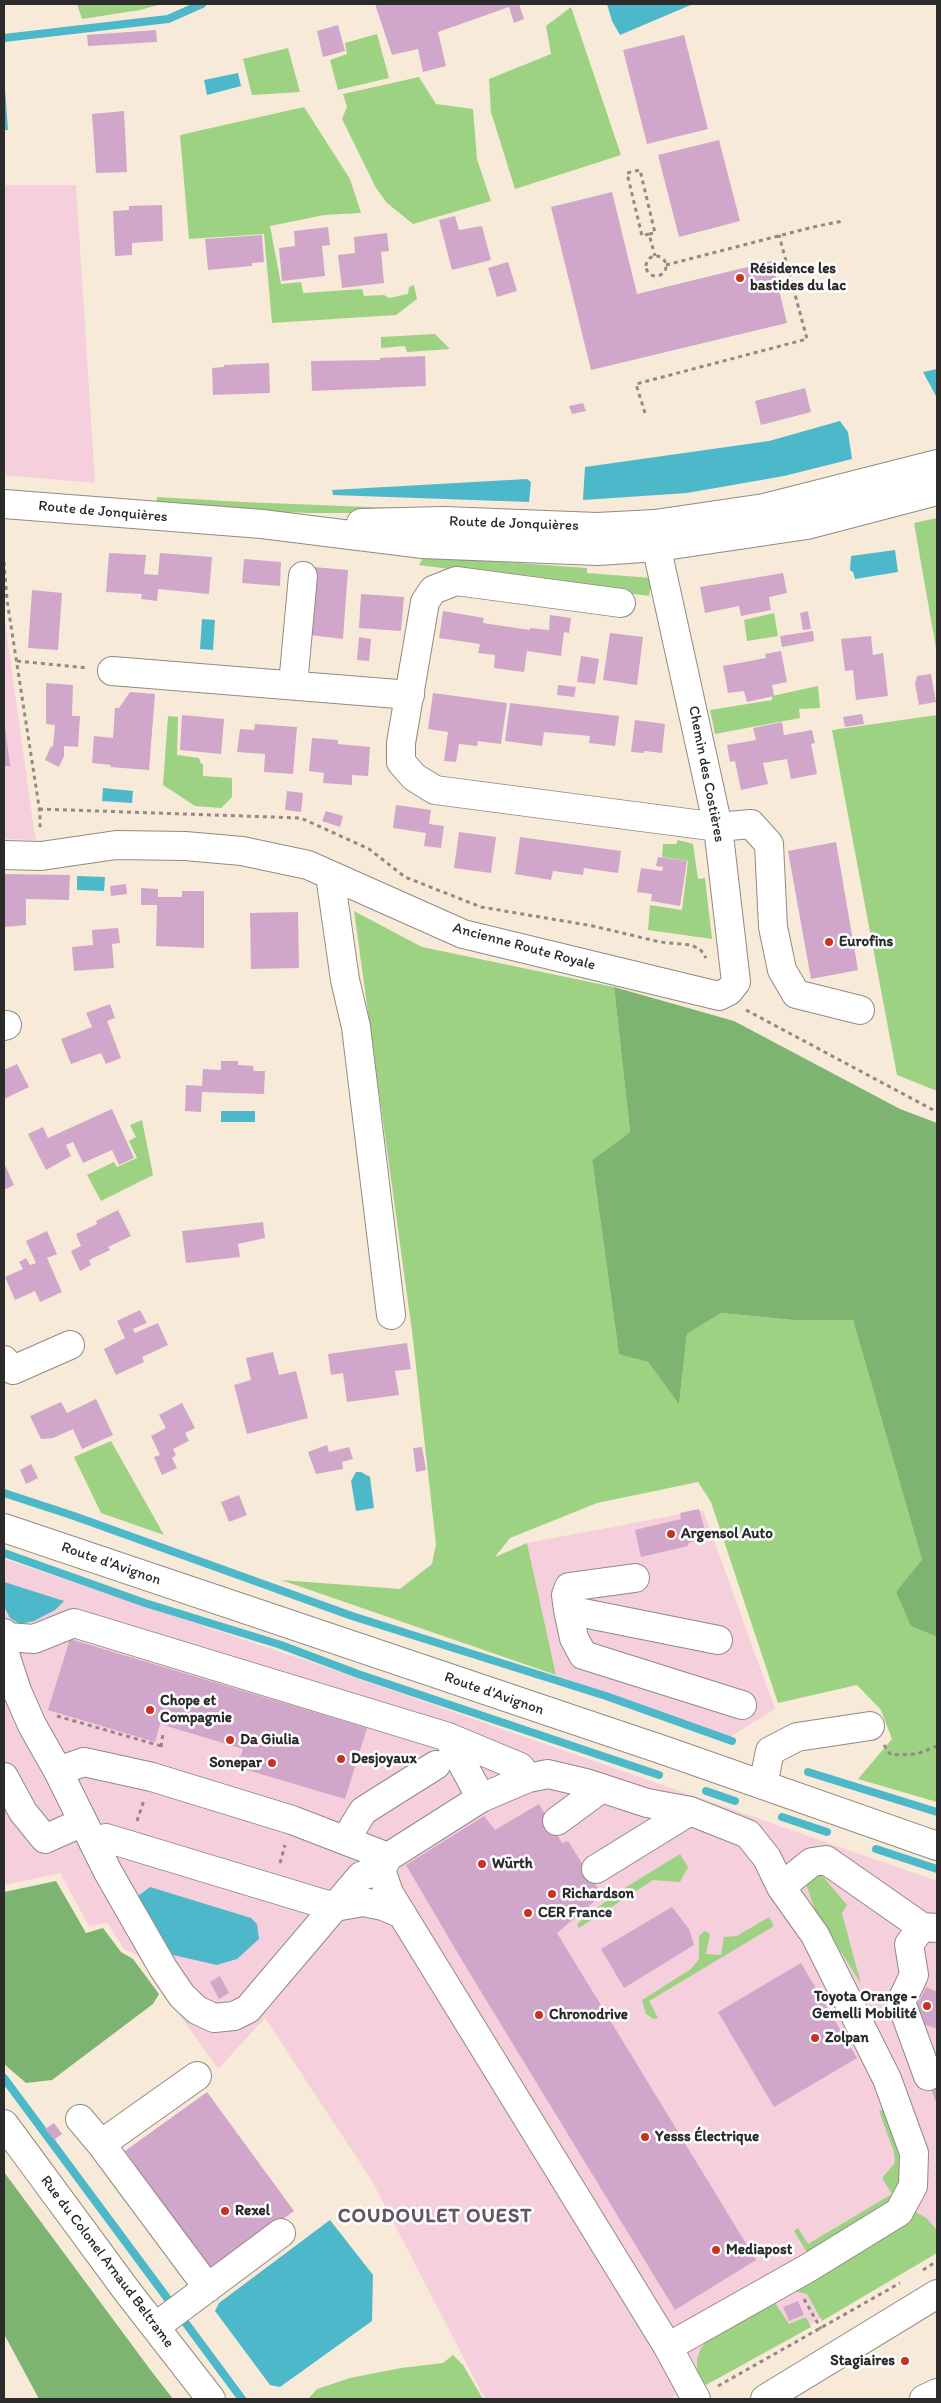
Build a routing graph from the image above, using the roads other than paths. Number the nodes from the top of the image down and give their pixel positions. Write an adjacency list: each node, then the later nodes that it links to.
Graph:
1 (937, 464): 4 (street, Route de Jonquières)
2 (937, 491): 8 (street, Route de Jonquières)
3 (4, 504): 5 (street, Route de Jonquières)
4 (764, 508): 7 (street, Route de Jonquières); 8 (street, Route de Jonquières)
5 (262, 524): 6 (street, Route de Jonquières); 9 (street, Route de Jonquières)
6 (539, 526): 7 (street, Route de Jonquières); 9 (street)
7 (620, 526): 8 (street)
8 (658, 547): 9 (street, Route de Jonquières); 15 (street, Chemin des Costières)
9 (570, 550)
10 (303, 576): 13 (street)
11 (621, 603): 14 (street)
12 (112, 670): 13 (street)
13 (293, 685): 14 (street)
14 (410, 695): 15 (street)
15 (718, 827): 18 (street, Chemin des Costières); 19 (street)
16 (4, 855): 17 (street, Ancienne Route Royale)
17 (330, 875): 18 (street, Ancienne Route Royale); 20 (street)
18 (719, 996)
19 (860, 1010)
20 (390, 1315)
21 (70, 1345): 22 (street)
22 (4, 1360)
23 (4, 1528): 36 (street, Route d'Avignon)
24 (635, 1578): 25 (street)
25 (568, 1610): 27 (street); 29 (street)
26 (4, 1633): 31 (street)
27 (718, 1640)
28 (4, 1652): 33 (street)
29 (742, 1705)
30 (870, 1726): 36 (street)
31 (448, 1737): 35 (street); 38 (street)
32 (436, 1765): 42 (street)
33 (58, 1771): 41 (street); 42 (street)
34 (4, 1777): 41 (street)
35 (528, 1778): 37 (street); 38 (street)
36 (763, 1785): 43 (street, Route d'Avignon)
37 (602, 1788): 39 (street); 40 (street)
38 (481, 1798): 44 (street)
39 (690, 1812): 45 (street); 46 (street)
40 (557, 1821)
41 (88, 1832): 47 (street); 47 (street)
42 (346, 1840): 44 (street)
43 (937, 1846)
44 (384, 1863): 47 (street); 48 (street)
45 (596, 1868)
46 (781, 1887): 49 (street); 59 (street)
47 (335, 1907): 48 (street)
48 (402, 1914): 59 (street)
49 (930, 1928): 51 (street)
50 (197, 2076): 54 (street)
51 (928, 2076)
52 (80, 2119): 54 (street)
53 (4, 2124): 58 (street, Rue du Colonel Arnaud Beltrame)
54 (101, 2144): 56 (street)
55 (280, 2233): 56 (street)
56 (208, 2288): 58 (street)
57 (937, 2294): 62 (street)
58 (155, 2326): 63 (street, Rue du Colonel Arnaud Beltrame)
59 (668, 2347): 61 (street)
60 (937, 2393): 64 (street)
61 (704, 2395)
62 (779, 2396)
63 (211, 2399)
64 (924, 2399)

